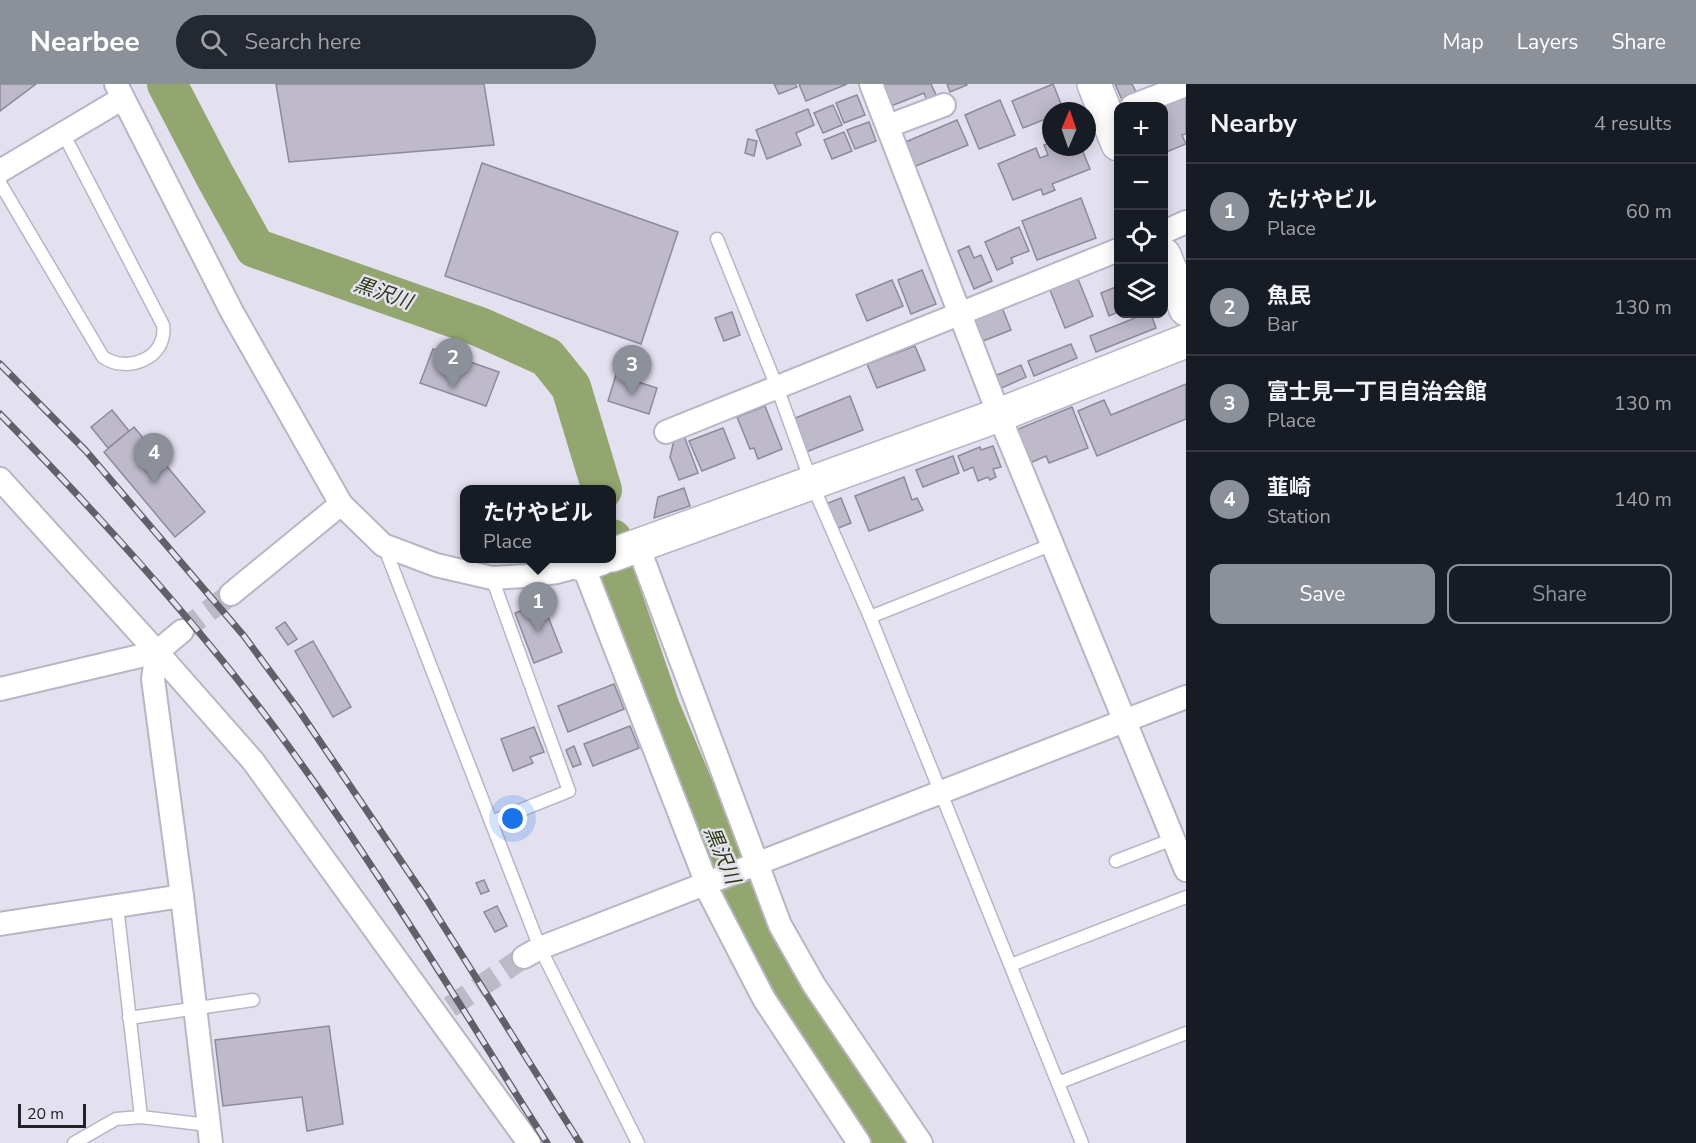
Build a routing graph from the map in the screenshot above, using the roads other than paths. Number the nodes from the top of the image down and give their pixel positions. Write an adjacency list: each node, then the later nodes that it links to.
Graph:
1 (871, 84): 8 (street)
2 (1094, 84): 7 (street)
3 (1186, 85): 5 (street)
4 (119, 91): 9 (street); 25 (street)
5 (1153, 102)
6 (944, 105): 8 (street)
7 (1114, 113)
8 (888, 126): 18 (street)
9 (63, 133): 10 (street); 11 (lane)
10 (0, 171)
11 (0, 183)
12 (1186, 222): 13 (street)
13 (1168, 230)
14 (717, 239): 20 (lane)
15 (1114, 252): 18 (street)
16 (1168, 264): 17 (street)
17 (1186, 309)
18 (961, 313): 20 (street); 21 (street)
19 (1186, 341): 21 (street)
20 (777, 387): 22 (street); 24 (lane)
21 (999, 415): 24 (street); 26 (street)
22 (666, 432)
23 (0, 479): 36 (street)
24 (812, 484): 28 (street); 34 (lane)
25 (341, 504): 27 (street); 33 (street)
26 (1053, 544): 34 (lane); 39 (street)
27 (383, 545): 32 (street); 41 (lane)
28 (616, 553)
29 (586, 563): 32 (street)
30 (610, 563): 46 (street)
31 (611, 563): 44 (street)
32 (492, 578): 41 (lane)
33 (231, 594)
34 (870, 617): 40 (lane)
35 (182, 632): 36 (street)
36 (158, 652): 37 (street); 47 (street); 61 (street)
37 (0, 689)
38 (1186, 697): 39 (street)
39 (1125, 721): 40 (street); 42 (street)
40 (942, 792): 44 (street); 52 (lane)
41 (491, 822): 51 (lane)
42 (1173, 838): 43 (lane); 45 (street)
43 (1116, 861)
44 (757, 864): 46 (street); 64 (street)
45 (1186, 870)
46 (706, 885): 51 (street); 63 (street)
47 (182, 896): 49 (street); 54 (street)
48 (1186, 897): 52 (lane)
49 (117, 906): 50 (street); 55 (lane)
50 (0, 924)
51 (532, 952): 62 (lane)
52 (1011, 965): 57 (lane)
53 (254, 1000): 54 (lane)
54 (196, 1008): 55 (lane); 59 (street)
55 (129, 1018): 58 (lane)
56 (1186, 1032): 57 (lane)
57 (1058, 1083): 65 (lane)
58 (141, 1117): 59 (lane); 60 (lane)
59 (210, 1134)
60 (74, 1143)
61 (528, 1143)
62 (638, 1143)
63 (859, 1143)
64 (921, 1143)
65 (1082, 1143)

